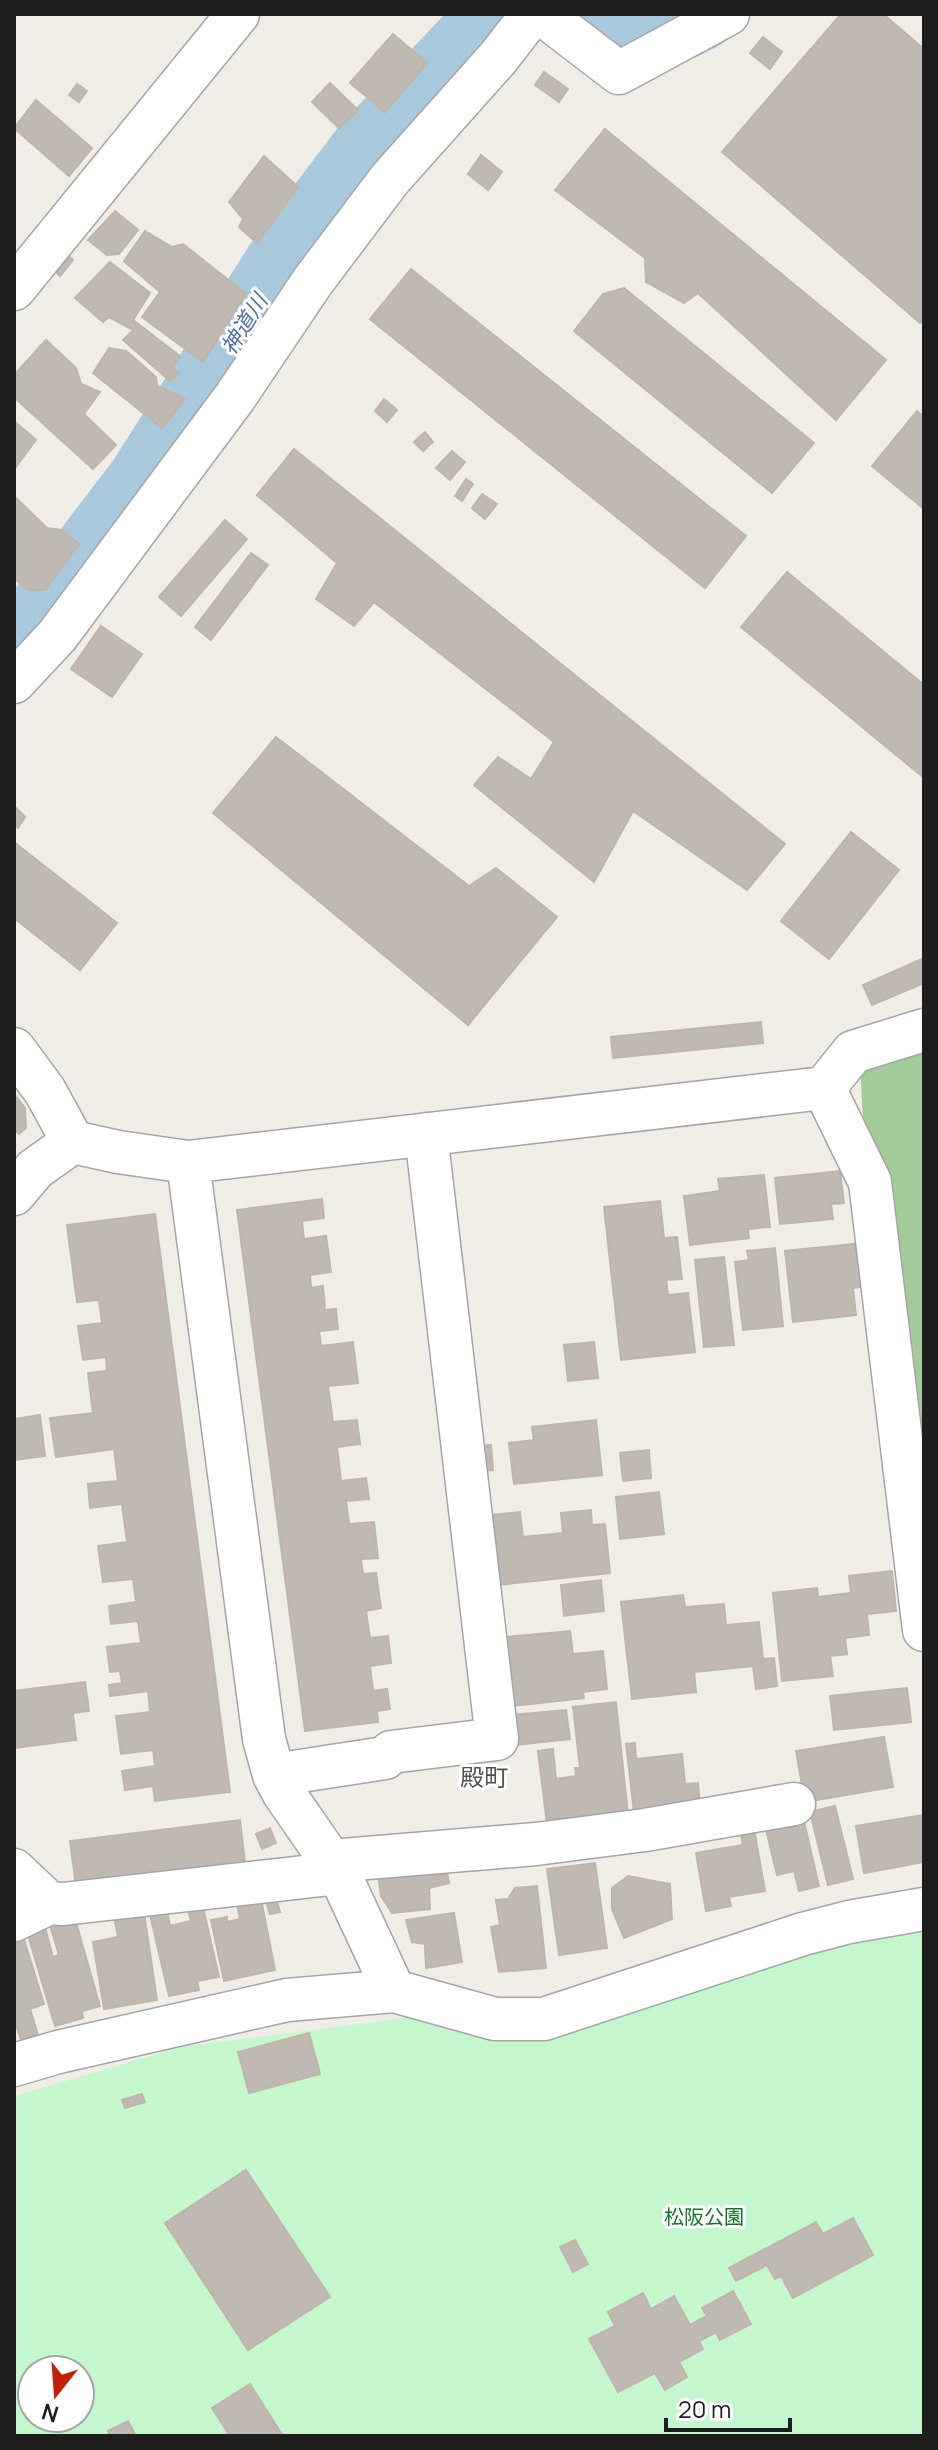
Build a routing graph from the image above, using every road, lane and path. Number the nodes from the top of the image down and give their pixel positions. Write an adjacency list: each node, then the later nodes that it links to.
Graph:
1 (238, 14): 5 (street)
2 (532, 14): 6 (street)
3 (542, 14): 4 (street)
4 (728, 14)
5 (14, 289)
6 (14, 682)
7 (924, 1030): 9 (street)
8 (14, 1049): 11 (street)
9 (824, 1088): 10 (street); 14 (street)
10 (426, 1134): 12 (street); 15 (street)
11 (73, 1142): 12 (street); 13 (street)
12 (188, 1162): 15 (street)
13 (14, 1194)
14 (924, 1630)
15 (274, 1775): 17 (street)
16 (794, 1804): 17 (street)
17 (335, 1867): 20 (street); 21 (street)
18 (14, 1870): 20 (street)
19 (924, 1909): 21 (street)
20 (31, 1911)
21 (394, 1991): 22 (street)
22 (14, 2065)

